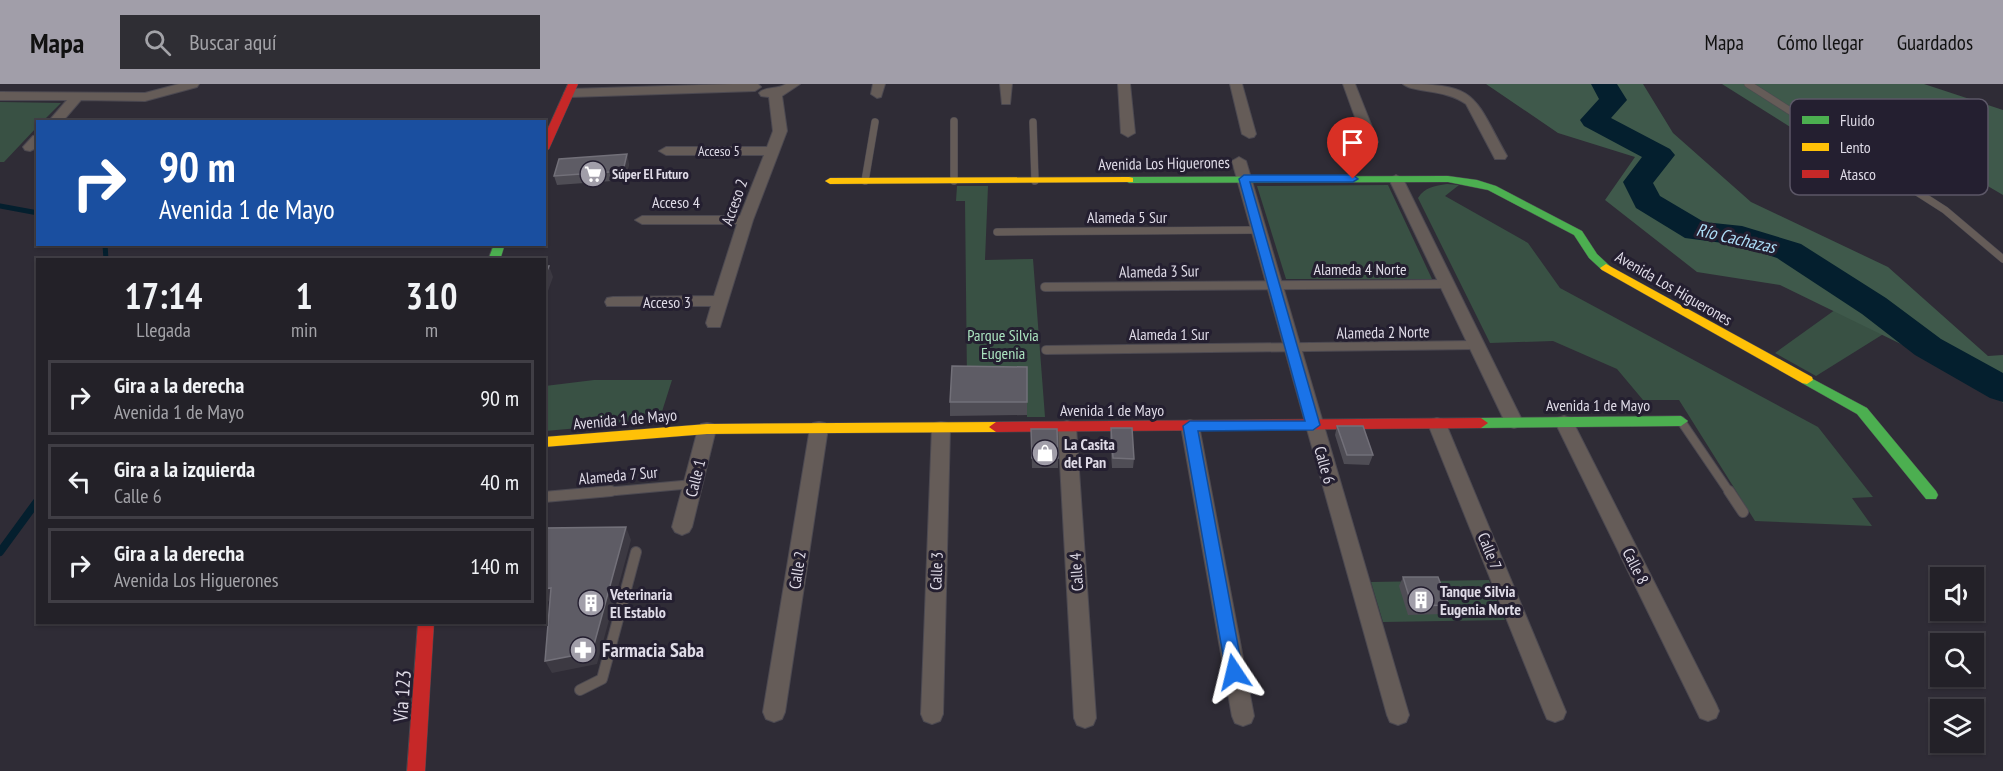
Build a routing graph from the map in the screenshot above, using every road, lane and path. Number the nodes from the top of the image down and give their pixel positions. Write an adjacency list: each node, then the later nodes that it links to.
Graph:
1 (193, 84): 15 (street)
2 (794, 84): 13 (street)
3 (1006, 84): 16 (street)
4 (1124, 84): 22 (street)
5 (1236, 84): 23 (street)
6 (1349, 84): 24 (street)
7 (1409, 84): 28 (street)
8 (1748, 84): 17 (lane)
9 (754, 86): 10 (street); 13 (street)
10 (691, 87): 11 (street)
11 (609, 88): 12 (street)
12 (572, 89): 25 (street)
13 (776, 93): 27 (street, Acceso 2)
14 (0, 96): 15 (street)
15 (77, 97): 18 (street)
16 (1006, 101)
17 (1790, 113)
18 (56, 120)
19 (954, 121): 33 (lane)
20 (875, 122): 32 (lane)
21 (1033, 122): 34 (lane)
22 (1128, 133)
23 (1249, 134)
24 (1371, 142)
25 (546, 145)
26 (666, 151): 27 (street, Acceso 5)
27 (772, 151): 37 (street, Acceso 2)
28 (1500, 156)
29 (1241, 170): 30 (street, Avenida Los Higuerones); 34 (street, Avenida Los Higuerones); 38 (street, Calle 6)
30 (1396, 179): 42 (street); 62 (street, Avenida Los Higuerones)
31 (830, 181): 32 (street, Avenida Los Higuerones)
32 (865, 181): 33 (street, Avenida Los Higuerones)
33 (954, 181): 34 (street, Avenida Los Higuerones)
34 (1035, 181)
35 (1920, 195): 40 (lane)
36 (642, 220): 37 (street, Acceso 4)
37 (746, 220): 44 (street, Acceso 2)
38 (1258, 230): 39 (lane, Alameda 5 Sur); 41 (street, Calle 6)
39 (997, 232)
40 (2003, 259)
41 (1274, 284): 42 (lane, Alameda 4 Norte); 43 (lane, Alameda 3 Sur); 48 (street, Calle 6)
42 (1447, 284): 47 (street)
43 (1045, 287)
44 (720, 301): 45 (street, Acceso 3); 46 (street, Acceso 2)
45 (613, 302)
46 (714, 323)
47 (1475, 345): 48 (lane, Alameda 2 Norte); 51 (street)
48 (1292, 348): 49 (lane, Alameda 1 Sur); 54 (street, Calle 6)
49 (1046, 350)
50 (1681, 421): 52 (street, Avenida 1 de Mayo); 64 (lane)
51 (1514, 422): 52 (street, Avenida 1 de Mayo); 53 (street, Avenida 1 de Mayo)
52 (1564, 422): 69 (street, Calle 8)
53 (1437, 424): 54 (street, Avenida 1 de Mayo); 71 (street, Calle 7)
54 (1313, 425): 55 (street, Avenida 1 de Mayo); 73 (street, Calle 6)
55 (1190, 426): 56 (street, Avenida 1 de Mayo); 74 (street)
56 (1067, 427): 58 (street, Avenida 1 de Mayo); 75 (street, Calle 4)
57 (819, 428): 58 (street, Avenida 1 de Mayo); 59 (street, Avenida 1 de Mayo); 70 (street, Calle 2)
58 (941, 428): 72 (street, Calle 3)
59 (707, 429): 60 (street, Avenida 1 de Mayo); 61 (street, Calle 1)
60 (546, 442)
61 (693, 484): 63 (lane, Alameda 7 Sur); 65 (street, Calle 1)
62 (1931, 495)
63 (546, 496)
64 (1743, 512)
65 (682, 527)
66 (636, 552): 68 (lane)
67 (426, 624): 76 (street, Vía 123)
68 (580, 690)
69 (1708, 711)
70 (774, 712)
71 (1556, 712)
72 (932, 714)
73 (1398, 715)
74 (1243, 716)
75 (1085, 718)
76 (416, 771)

